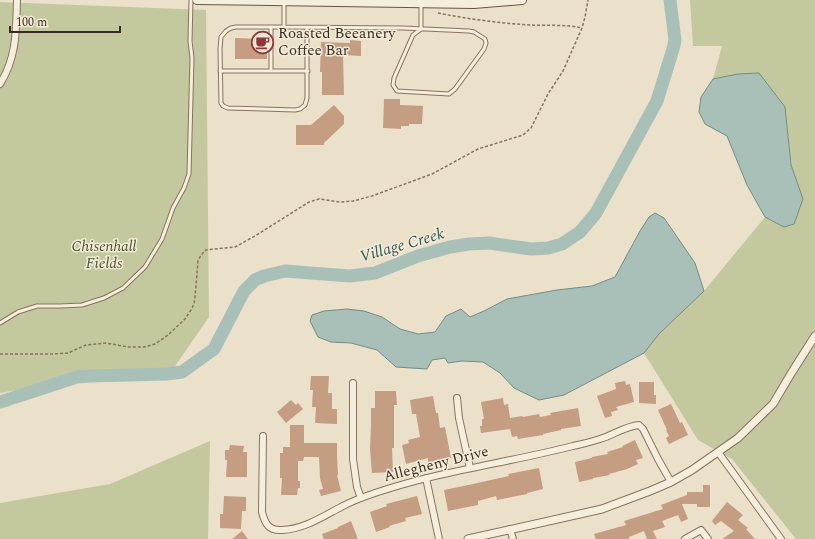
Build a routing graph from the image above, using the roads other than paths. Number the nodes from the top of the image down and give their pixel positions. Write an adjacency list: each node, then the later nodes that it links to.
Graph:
1 (17, 0): 14 (street)
2 (190, 0): 15 (lane)
3 (197, 0): 5 (main road)
4 (522, 0): 6 (main road)
5 (284, 1): 6 (main road); 8 (lane)
6 (421, 1): 10 (lane)
7 (271, 27): 8 (lane); 11 (lane); 12 (lane)
8 (284, 27): 9 (lane)
9 (307, 27): 10 (lane); 13 (lane)
10 (421, 29): 10 (lane)
11 (220, 71): 12 (lane); 13 (lane)
12 (271, 71): 13 (lane)
13 (308, 71)
14 (0, 84)
15 (0, 323)
16 (815, 336): 20 (street)
17 (353, 383): 24 (street)
18 (457, 398): 21 (street)
19 (263, 436): 24 (street, Allegheny Drive)
20 (718, 452): 23 (street); 32 (street)
21 (470, 468): 22 (street, Allegheny Drive); 23 (street, Allegheny Drive)
22 (426, 478): 24 (street, Allegheny Drive); 27 (street)
23 (671, 482): 25 (street)
24 (361, 498)
25 (510, 529): 26 (street); 29 (street)
26 (493, 536): 28 (street)
27 (439, 539)
28 (468, 539)
29 (513, 539)
30 (685, 539): 31 (street)
31 (708, 539)
32 (782, 539)

